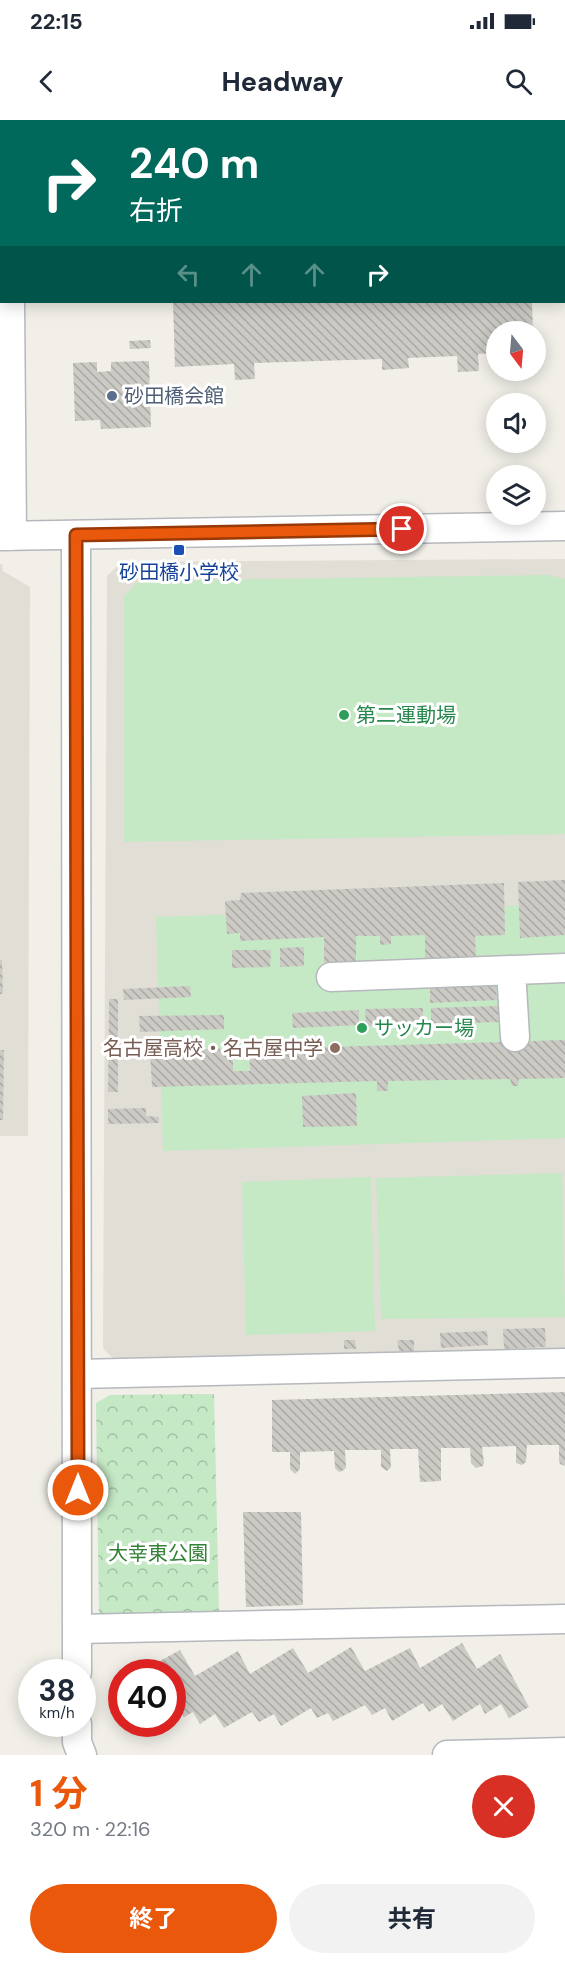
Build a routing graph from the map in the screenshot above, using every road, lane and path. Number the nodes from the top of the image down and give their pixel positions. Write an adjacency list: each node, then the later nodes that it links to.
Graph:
1 (10, 303): 4 (street)
2 (565, 526): 3 (street)
3 (76, 535): 4 (street); 10 (street)
4 (6, 536)
5 (565, 968): 6 (street)
6 (511, 970): 7 (street); 8 (street)
7 (331, 977)
8 (515, 1037)
9 (565, 1362): 10 (street)
10 (78, 1374): 12 (street)
11 (565, 1619): 12 (street)
12 (77, 1629): 13 (street)
13 (77, 1659)
14 (76, 1737): 16 (street)
15 (565, 1752): 17 (street)
16 (82, 1755)
17 (447, 1755)

